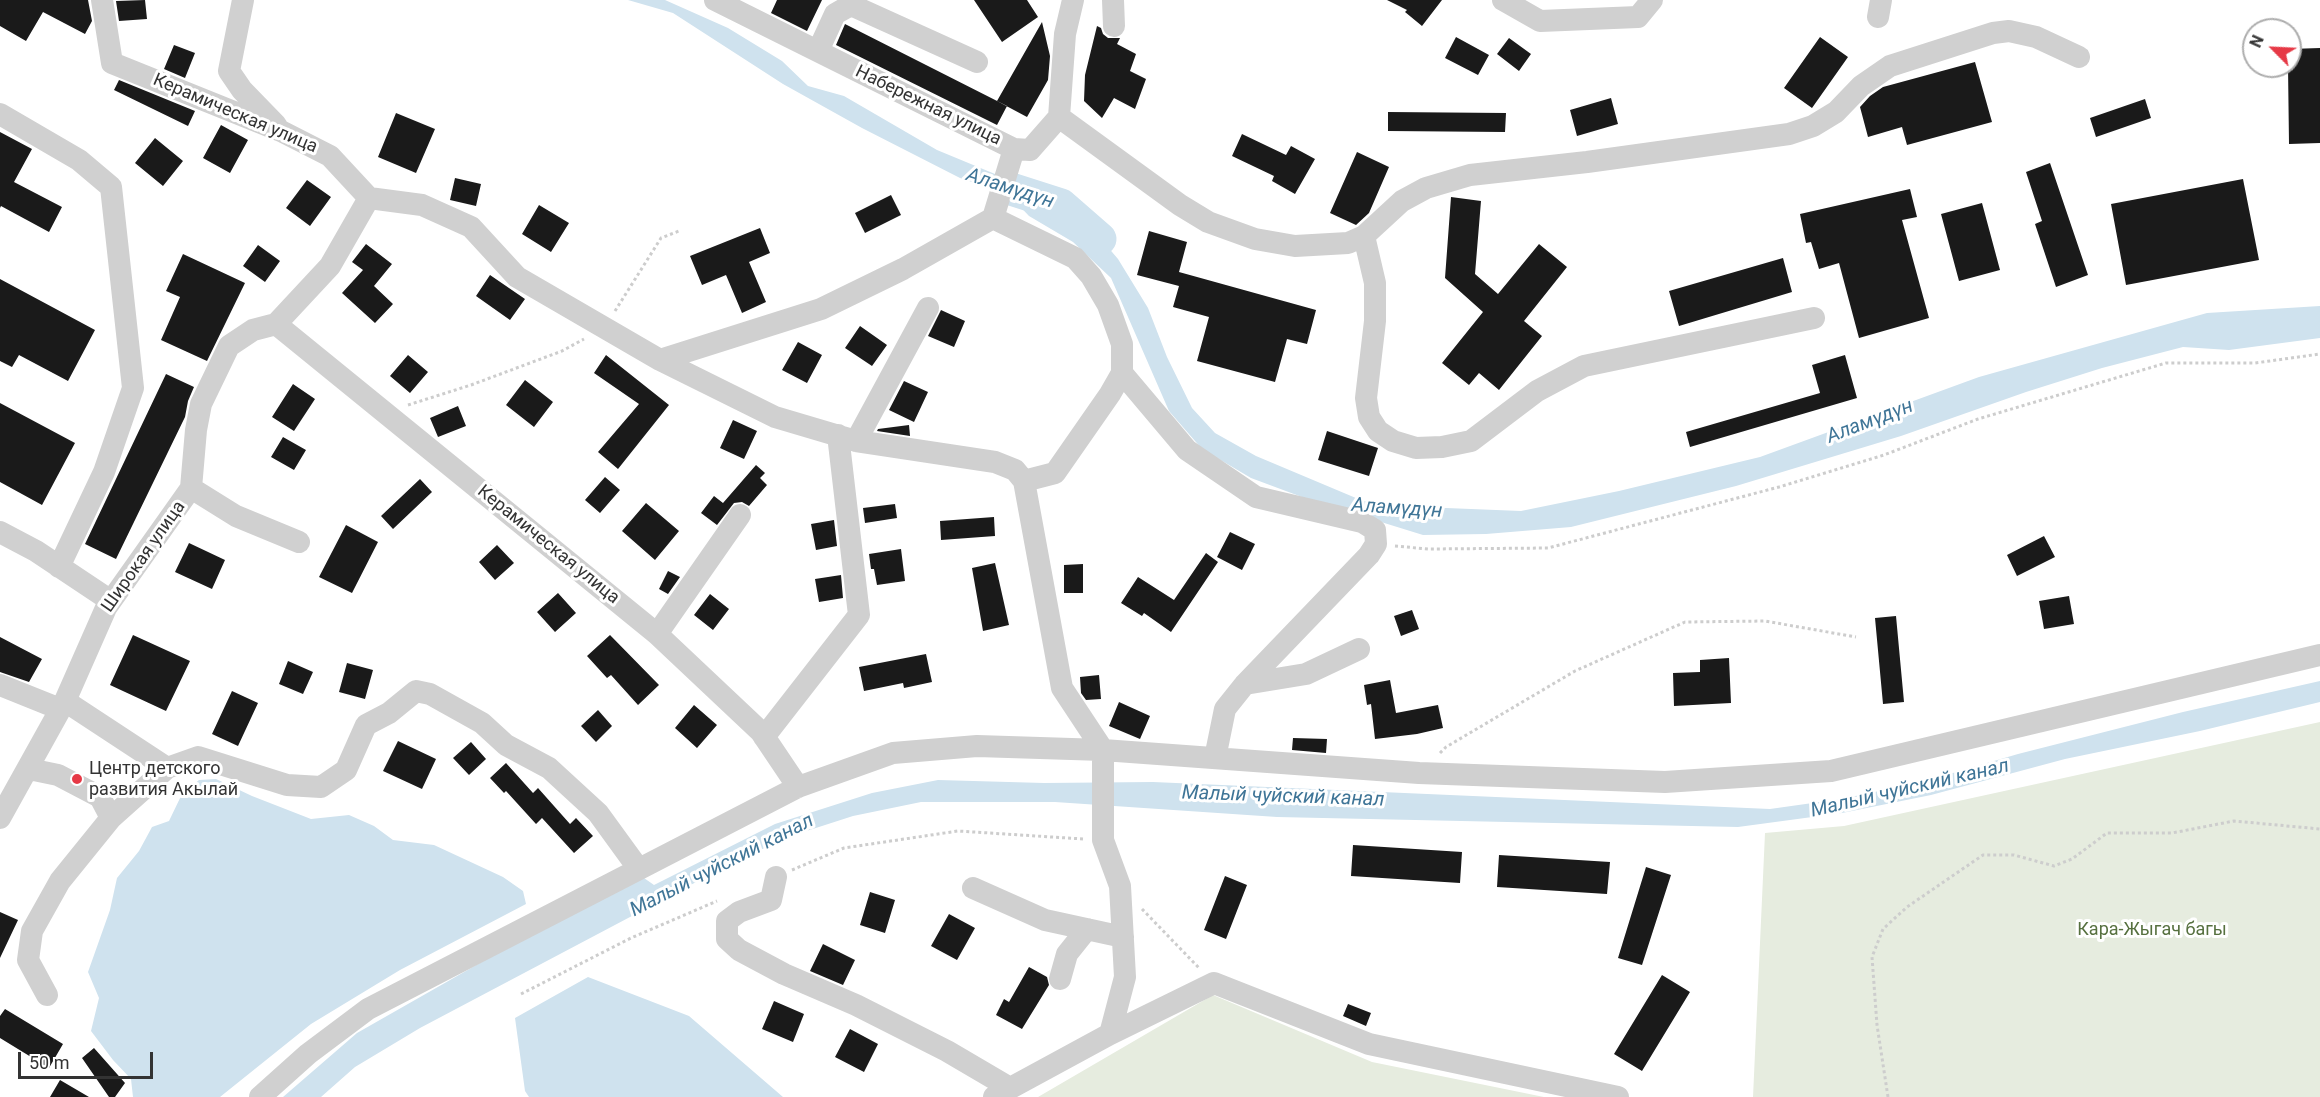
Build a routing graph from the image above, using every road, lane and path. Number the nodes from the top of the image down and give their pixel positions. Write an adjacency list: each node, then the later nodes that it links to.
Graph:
1 (102, 0): 14 (street, Керамическая улица)
2 (243, 0): 14 (street)
3 (715, 0): 9 (street, Набережная улица)
4 (1073, 0): 13 (street)
5 (1113, 0): 8 (street)
6 (1503, 0): 7 (street)
7 (1652, 0)
8 (1114, 26)
9 (818, 51): 11 (street); 15 (street, Набережная улица)
10 (2079, 57): 19 (street)
11 (977, 62)
12 (0, 114): 35 (street)
13 (1059, 117): 15 (street, Набережная улица); 19 (street)
14 (281, 131): 16 (street, Керамическая улица)
15 (1014, 149): 17 (street)
16 (369, 198): 22 (street, Широкая улица); 23 (street)
17 (994, 214): 25 (street); 26 (street)
18 (679, 231): 23 (path)
19 (1364, 236): 21 (street)
20 (928, 308): 28 (street)
21 (1814, 318)
22 (276, 324): 27 (street, Керамическая улица); 30 (street, Широкая улица)
23 (605, 328): 25 (street); 27 (path)
24 (2320, 354): 34 (path)
25 (660, 360): 28 (street)
26 (1122, 373): 29 (street); 34 (street)
27 (385, 412): 37 (street, Керамическая улица)
28 (847, 438): 29 (street); 44 (street)
29 (1024, 481): 46 (street)
30 (191, 488): 33 (street); 36 (street, Широкая улица)
31 (740, 515): 37 (street)
32 (0, 532): 35 (street)
33 (298, 542)
34 (1376, 544): 41 (street)
35 (59, 567): 36 (street)
36 (111, 602): 43 (street, Широкая улица)
37 (657, 634): 44 (street, Керамическая улица)
38 (1856, 637): 49 (path)
39 (1359, 649): 41 (street)
40 (2320, 655): 49 (street)
41 (1245, 684): 45 (street)
42 (0, 685): 43 (street)
43 (62, 705): 47 (street, Широкая улица); 48 (street)
44 (764, 737): 50 (street, Керамическая улица)
45 (1215, 758): 46 (street); 49 (street)
46 (1103, 760): 50 (street); 54 (street)
47 (29, 768): 51 (street, Широкая улица); 52 (street)
48 (167, 768): 52 (street); 55 (street)
49 (1419, 773)
50 (798, 787): 55 (street)
51 (0, 818)
52 (111, 818): 64 (street)
53 (2320, 829): 70 (path)
54 (1103, 834): 56 (path); 57 (street)
55 (638, 868): 68 (street)
56 (776, 877): 67 (street)
57 (1120, 886): 61 (street); 63 (path)
58 (973, 888): 60 (street)
59 (724, 898): 65 (path)
60 (1087, 929): 61 (street); 62 (street)
61 (1123, 938): 66 (street)
62 (1060, 979)
63 (1214, 983): 66 (street); 69 (street)
64 (47, 994)
65 (521, 994)
66 (1110, 1034): 67 (street)
67 (1002, 1093)
68 (260, 1097)
69 (1618, 1097)
70 (1888, 1097)

